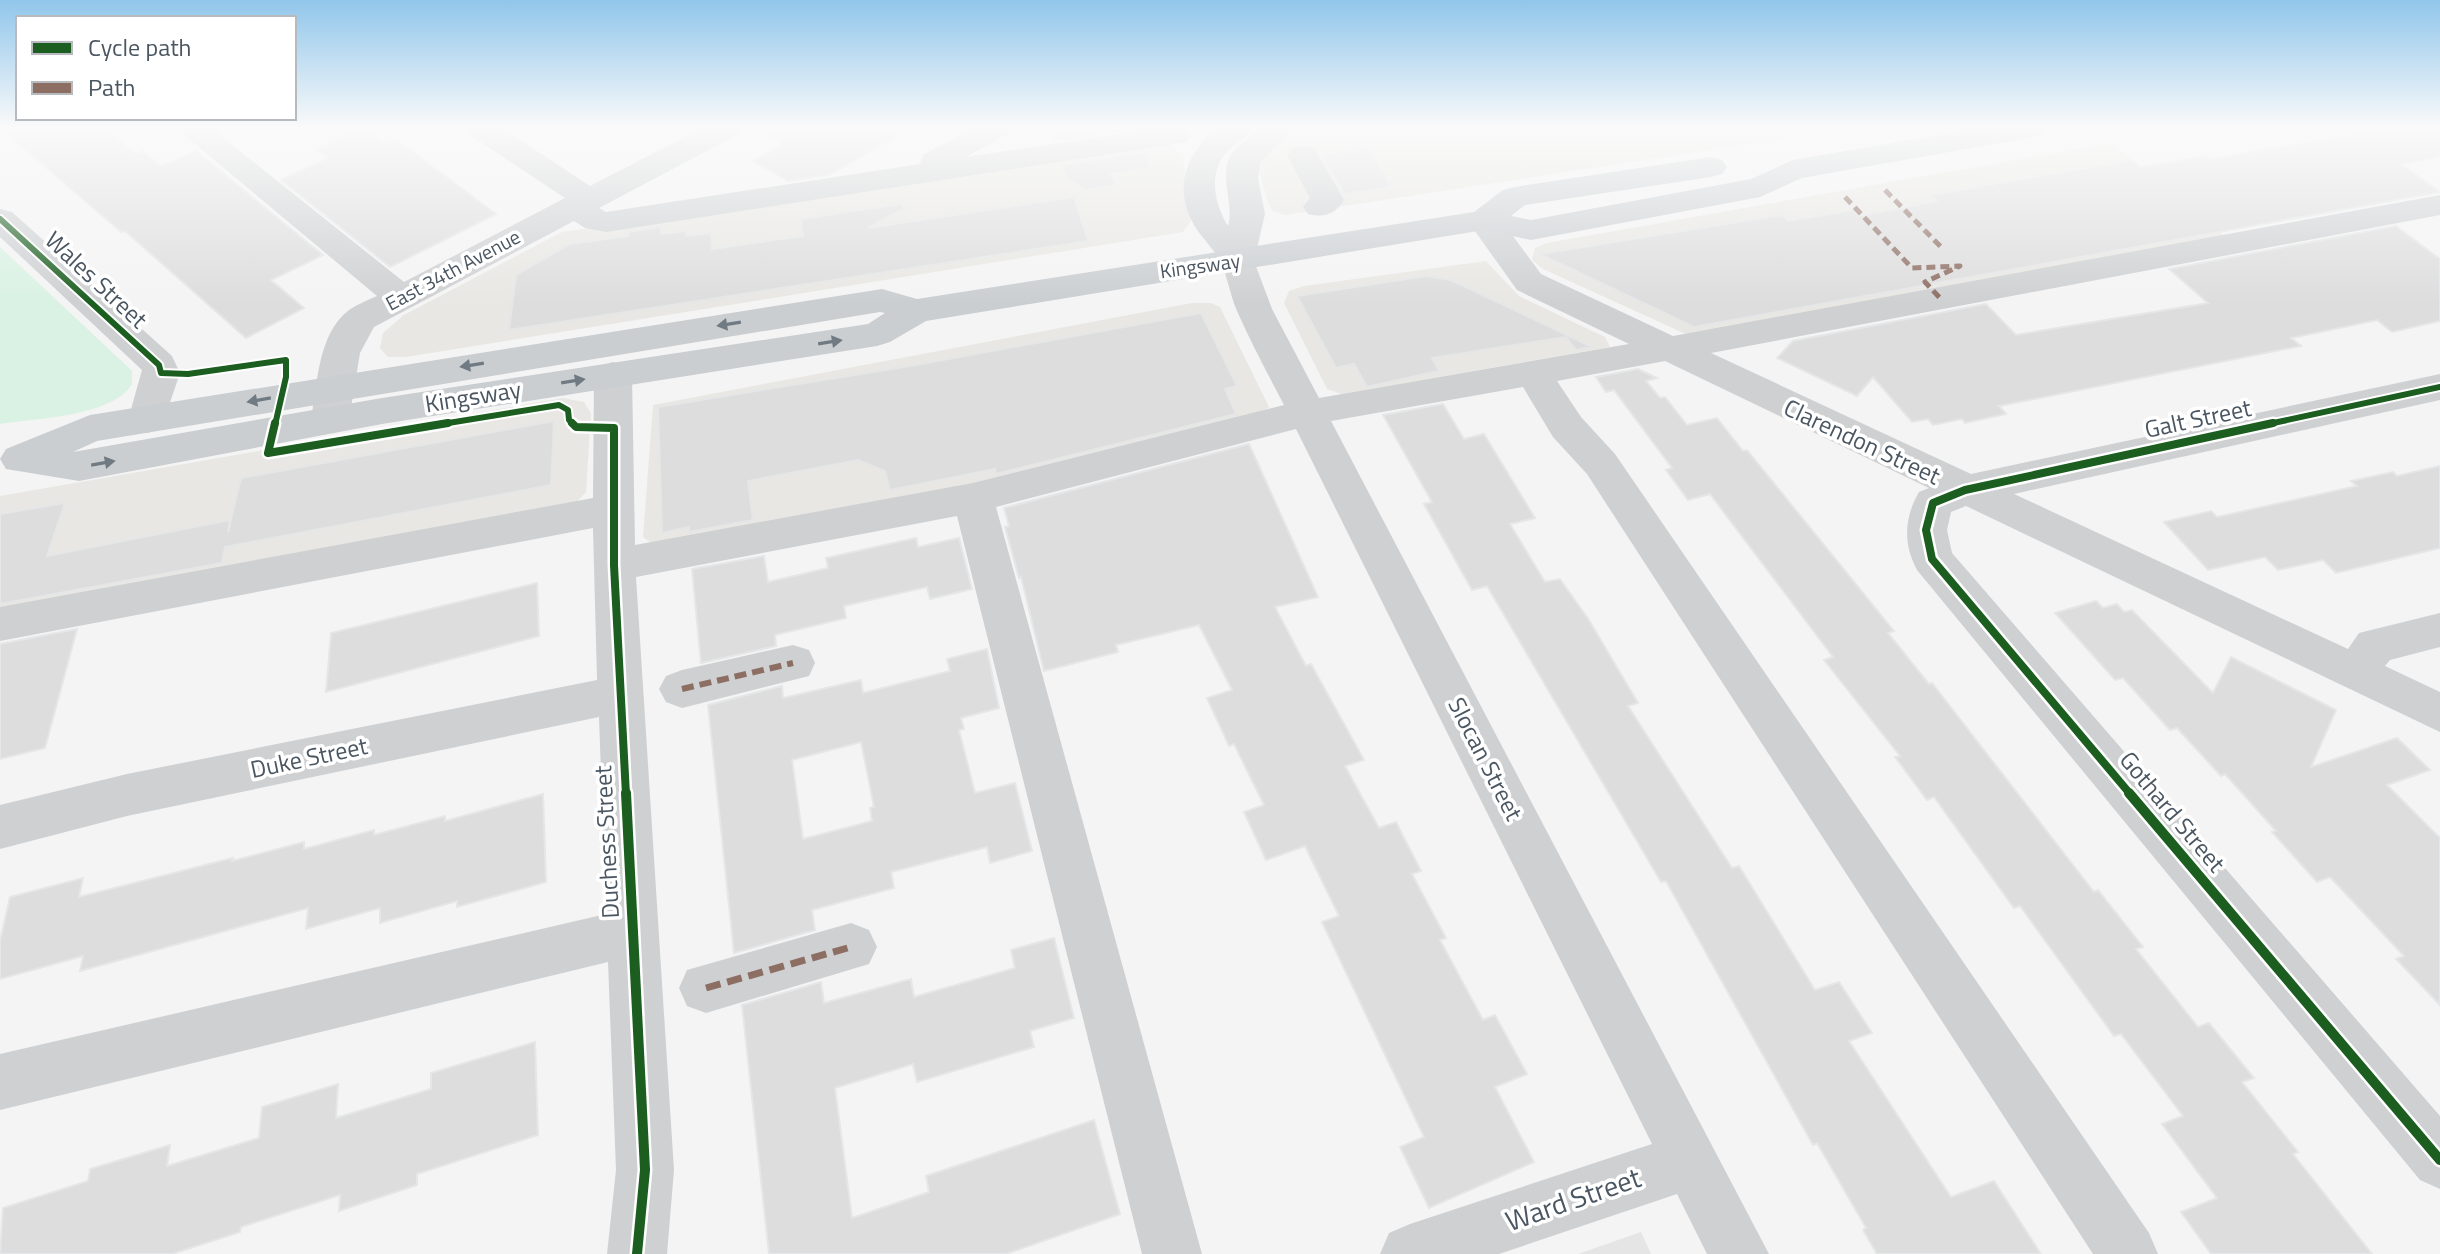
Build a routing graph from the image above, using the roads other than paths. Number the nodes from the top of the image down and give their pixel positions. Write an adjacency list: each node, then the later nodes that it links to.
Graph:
1 (264, 187): 15 (street)
2 (559, 187): 9 (street)
3 (613, 187): 9 (street, East 34th Avenue)
4 (838, 187): 9 (street)
5 (1200, 187): 14 (street, Slocan Street)
6 (1243, 187): 14 (street)
7 (1321, 187): 11 (street)
8 (1761, 187): 13 (main road, Kingsway)
9 (581, 203): 15 (street, East 34th Avenue)
10 (2440, 205): 17 (street)
11 (1320, 207)
12 (0, 219): 23 (street, Wales Street)
13 (1484, 220): 14 (main road, Kingsway); 17 (street, Clarendon Street)
14 (1237, 261): 16 (main road, Kingsway); 22 (street, Slocan Street)
15 (401, 297): 21 (street, East 34th Avenue)
16 (916, 311): 19 (main road, Kingsway, one-way to 16); 21 (main road, Kingsway, one-way to 21)
17 (1667, 349): 18 (street); 25 (street, Clarendon Street)
18 (1532, 372): 22 (street); 47 (street)
19 (613, 375): 21 (main road, Kingsway, one-way to 19); 27 (street, Duchess Street)
20 (2440, 387): 25 (street, Galt Street)
21 (333, 404): 23 (main road, Kingsway, one-way to 23); 24 (main road, Kingsway, one-way to 21)
22 (1308, 414): 26 (street); 41 (street, Slocan Street)
23 (147, 420): 24 (main road, Kingsway)
24 (13, 460)
25 (1965, 490): 32 (street, Clarendon Street); 42 (street, Gothard Street)
26 (973, 498): 28 (street); 44 (street)
27 (613, 509): 28 (street, Duchess Street); 29 (street)
28 (614, 565): 34 (street, Duchess Street)
29 (0, 624)
30 (2440, 630): 32 (street)
31 (793, 663): 33 (street)
32 (2359, 675): 35 (street, Clarendon Street)
33 (682, 689)
34 (620, 694): 36 (street, Duke Street); 37 (street, Duchess Street)
35 (2440, 713)
36 (0, 827)
37 (631, 932): 40 (street); 43 (street, Duchess Street)
38 (851, 947): 39 (street)
39 (706, 988)
40 (0, 1082)
41 (1691, 1160): 45 (street, Ward Street); 46 (street, Slocan Street)
42 (2440, 1160)
43 (637, 1254)
44 (1172, 1254)
45 (1410, 1254)
46 (1739, 1254)
47 (2128, 1254)

